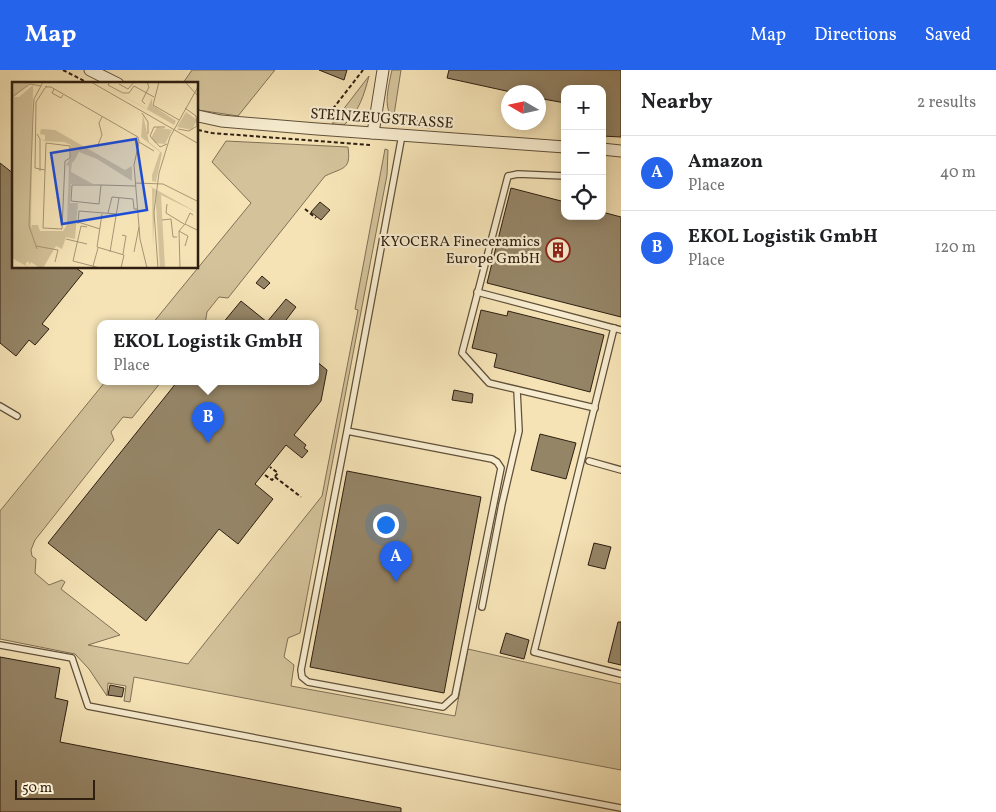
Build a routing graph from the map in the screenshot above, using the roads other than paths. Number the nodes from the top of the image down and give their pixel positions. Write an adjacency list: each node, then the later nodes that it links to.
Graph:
1 (90, 70): 3 (street)
2 (383, 70): 5 (street)
3 (114, 82)
4 (199, 116): 5 (street, STEINZEUGSTRASSE)
5 (373, 133): 6 (street, STEINZEUGSTRASSE)
6 (402, 135): 7 (street, STEINZEUGSTRASSE); 17 (lane)
7 (561, 147)
8 (606, 150): 9 (street)
9 (621, 151)
10 (561, 176): 11 (lane)
11 (478, 292): 12 (lane); 13 (lane)
12 (618, 329): 15 (lane)
13 (518, 390): 15 (lane); 20 (lane)
14 (0, 406): 16 (lane)
15 (595, 408): 22 (lane)
16 (17, 416)
17 (347, 431): 17 (lane)
18 (589, 461): 19 (lane)
19 (621, 470)
20 (482, 607)
21 (0, 645): 23 (lane)
22 (621, 674)
23 (621, 808)

